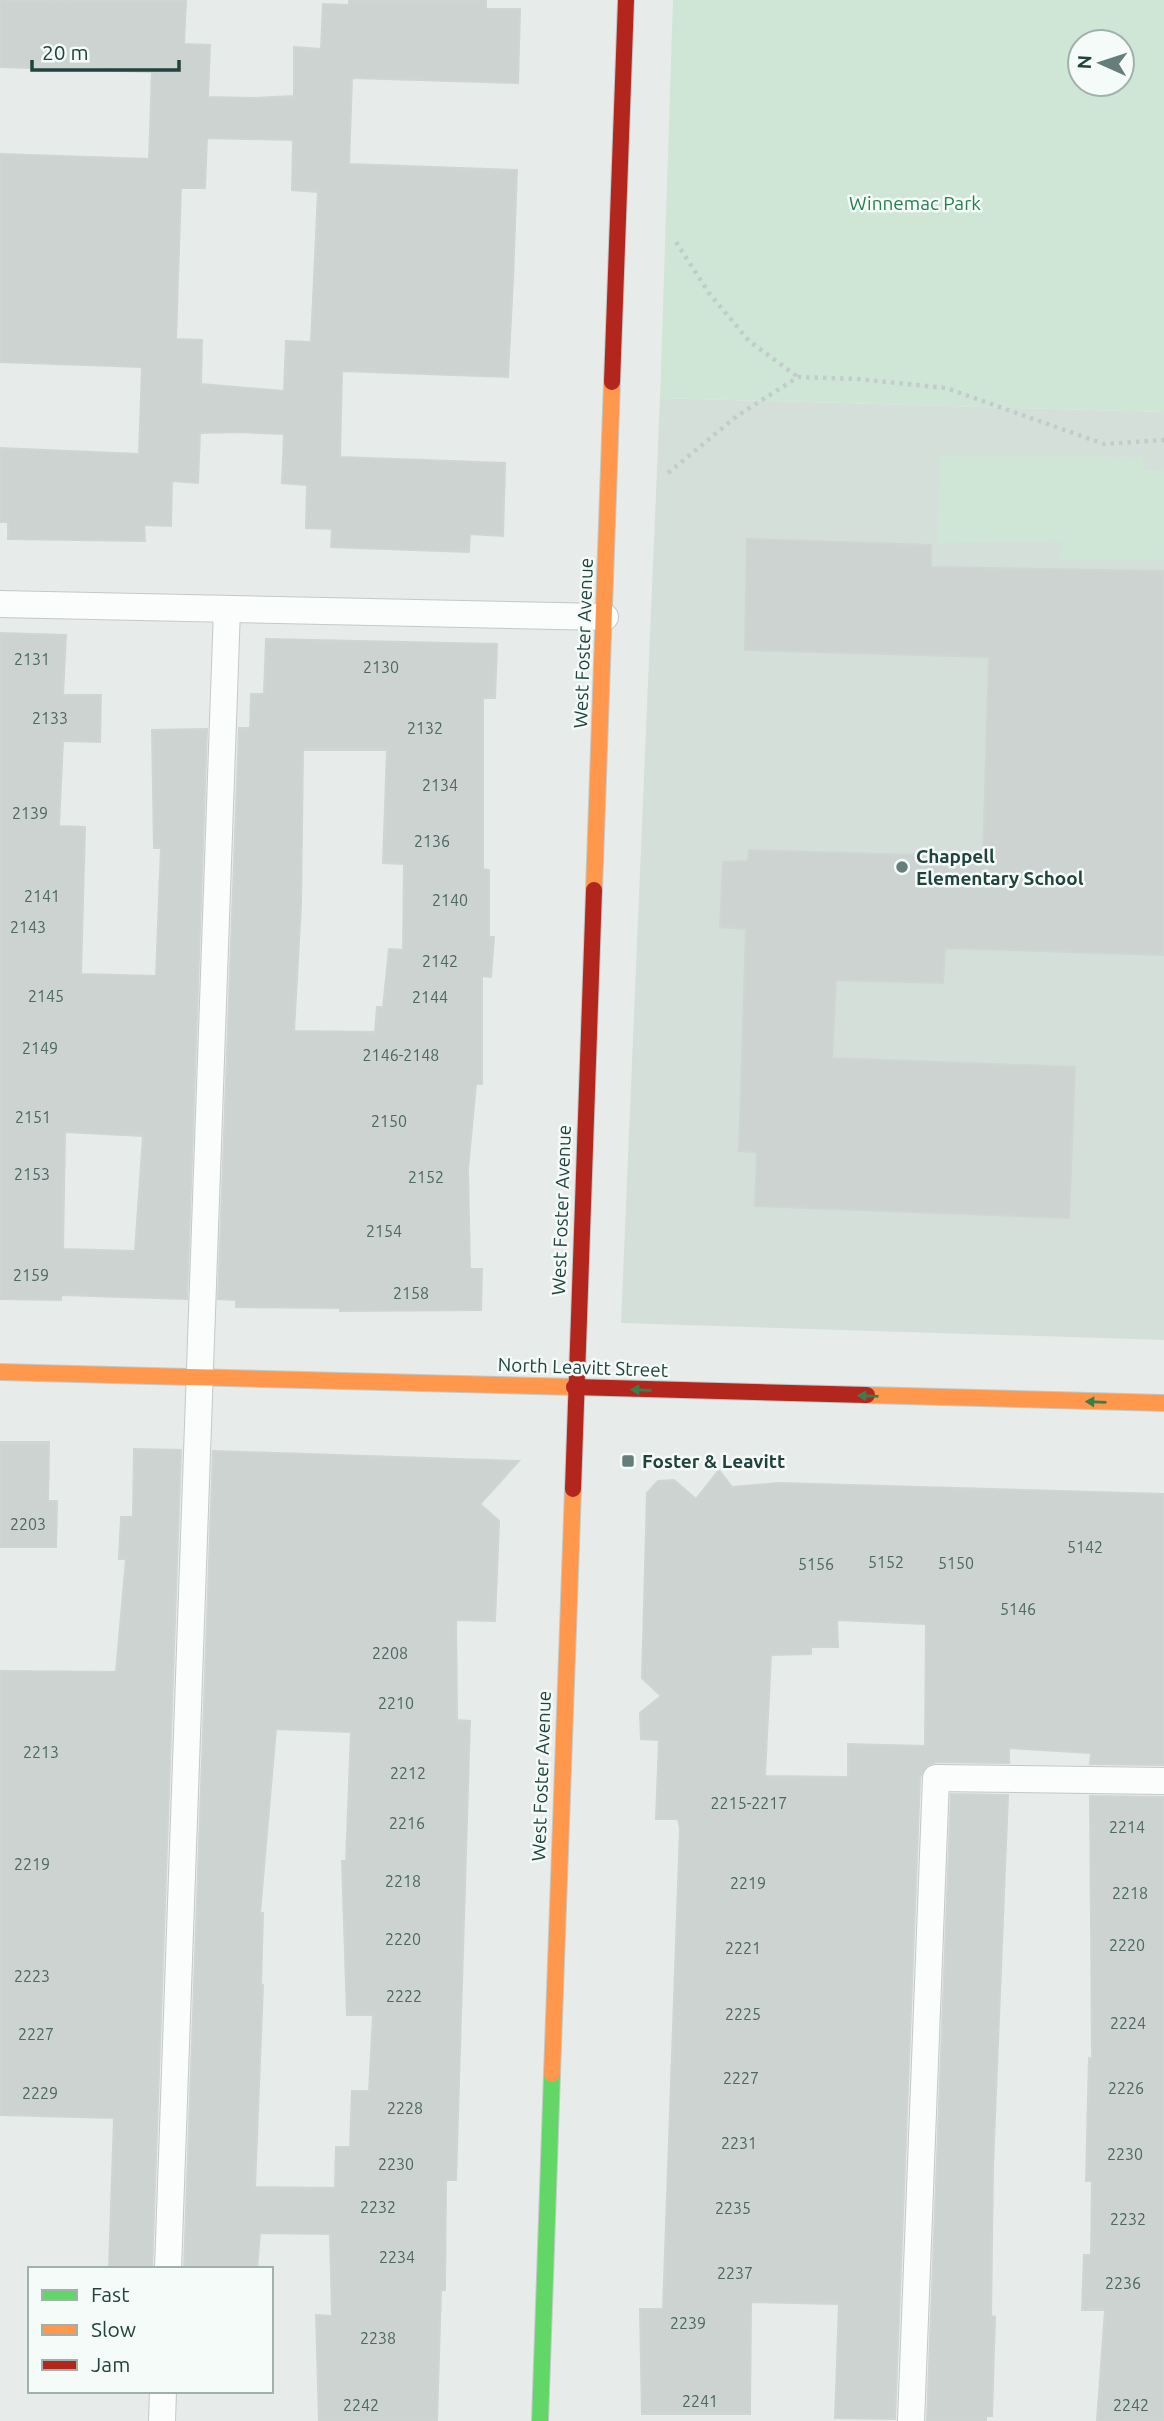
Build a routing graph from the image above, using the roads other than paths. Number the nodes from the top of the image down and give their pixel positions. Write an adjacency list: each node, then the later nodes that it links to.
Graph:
1 (626, 0): 4 (main road, West Foster Avenue)
2 (0, 604): 3 (lane)
3 (227, 609): 4 (lane); 6 (lane)
4 (605, 617): 7 (main road, West Foster Avenue)
5 (0, 1372): 6 (main road, North Leavitt Street)
6 (199, 1378): 7 (main road, North Leavitt Street); 10 (lane)
7 (576, 1388): 8 (main road, North Leavitt Street, one-way to 7); 13 (main road, West Foster Avenue)
8 (1164, 1404)
9 (1164, 1781): 14 (lane)
10 (168, 2267)
11 (163, 2393): 12 (lane)
12 (162, 2421)
13 (540, 2421)
14 (911, 2421)

